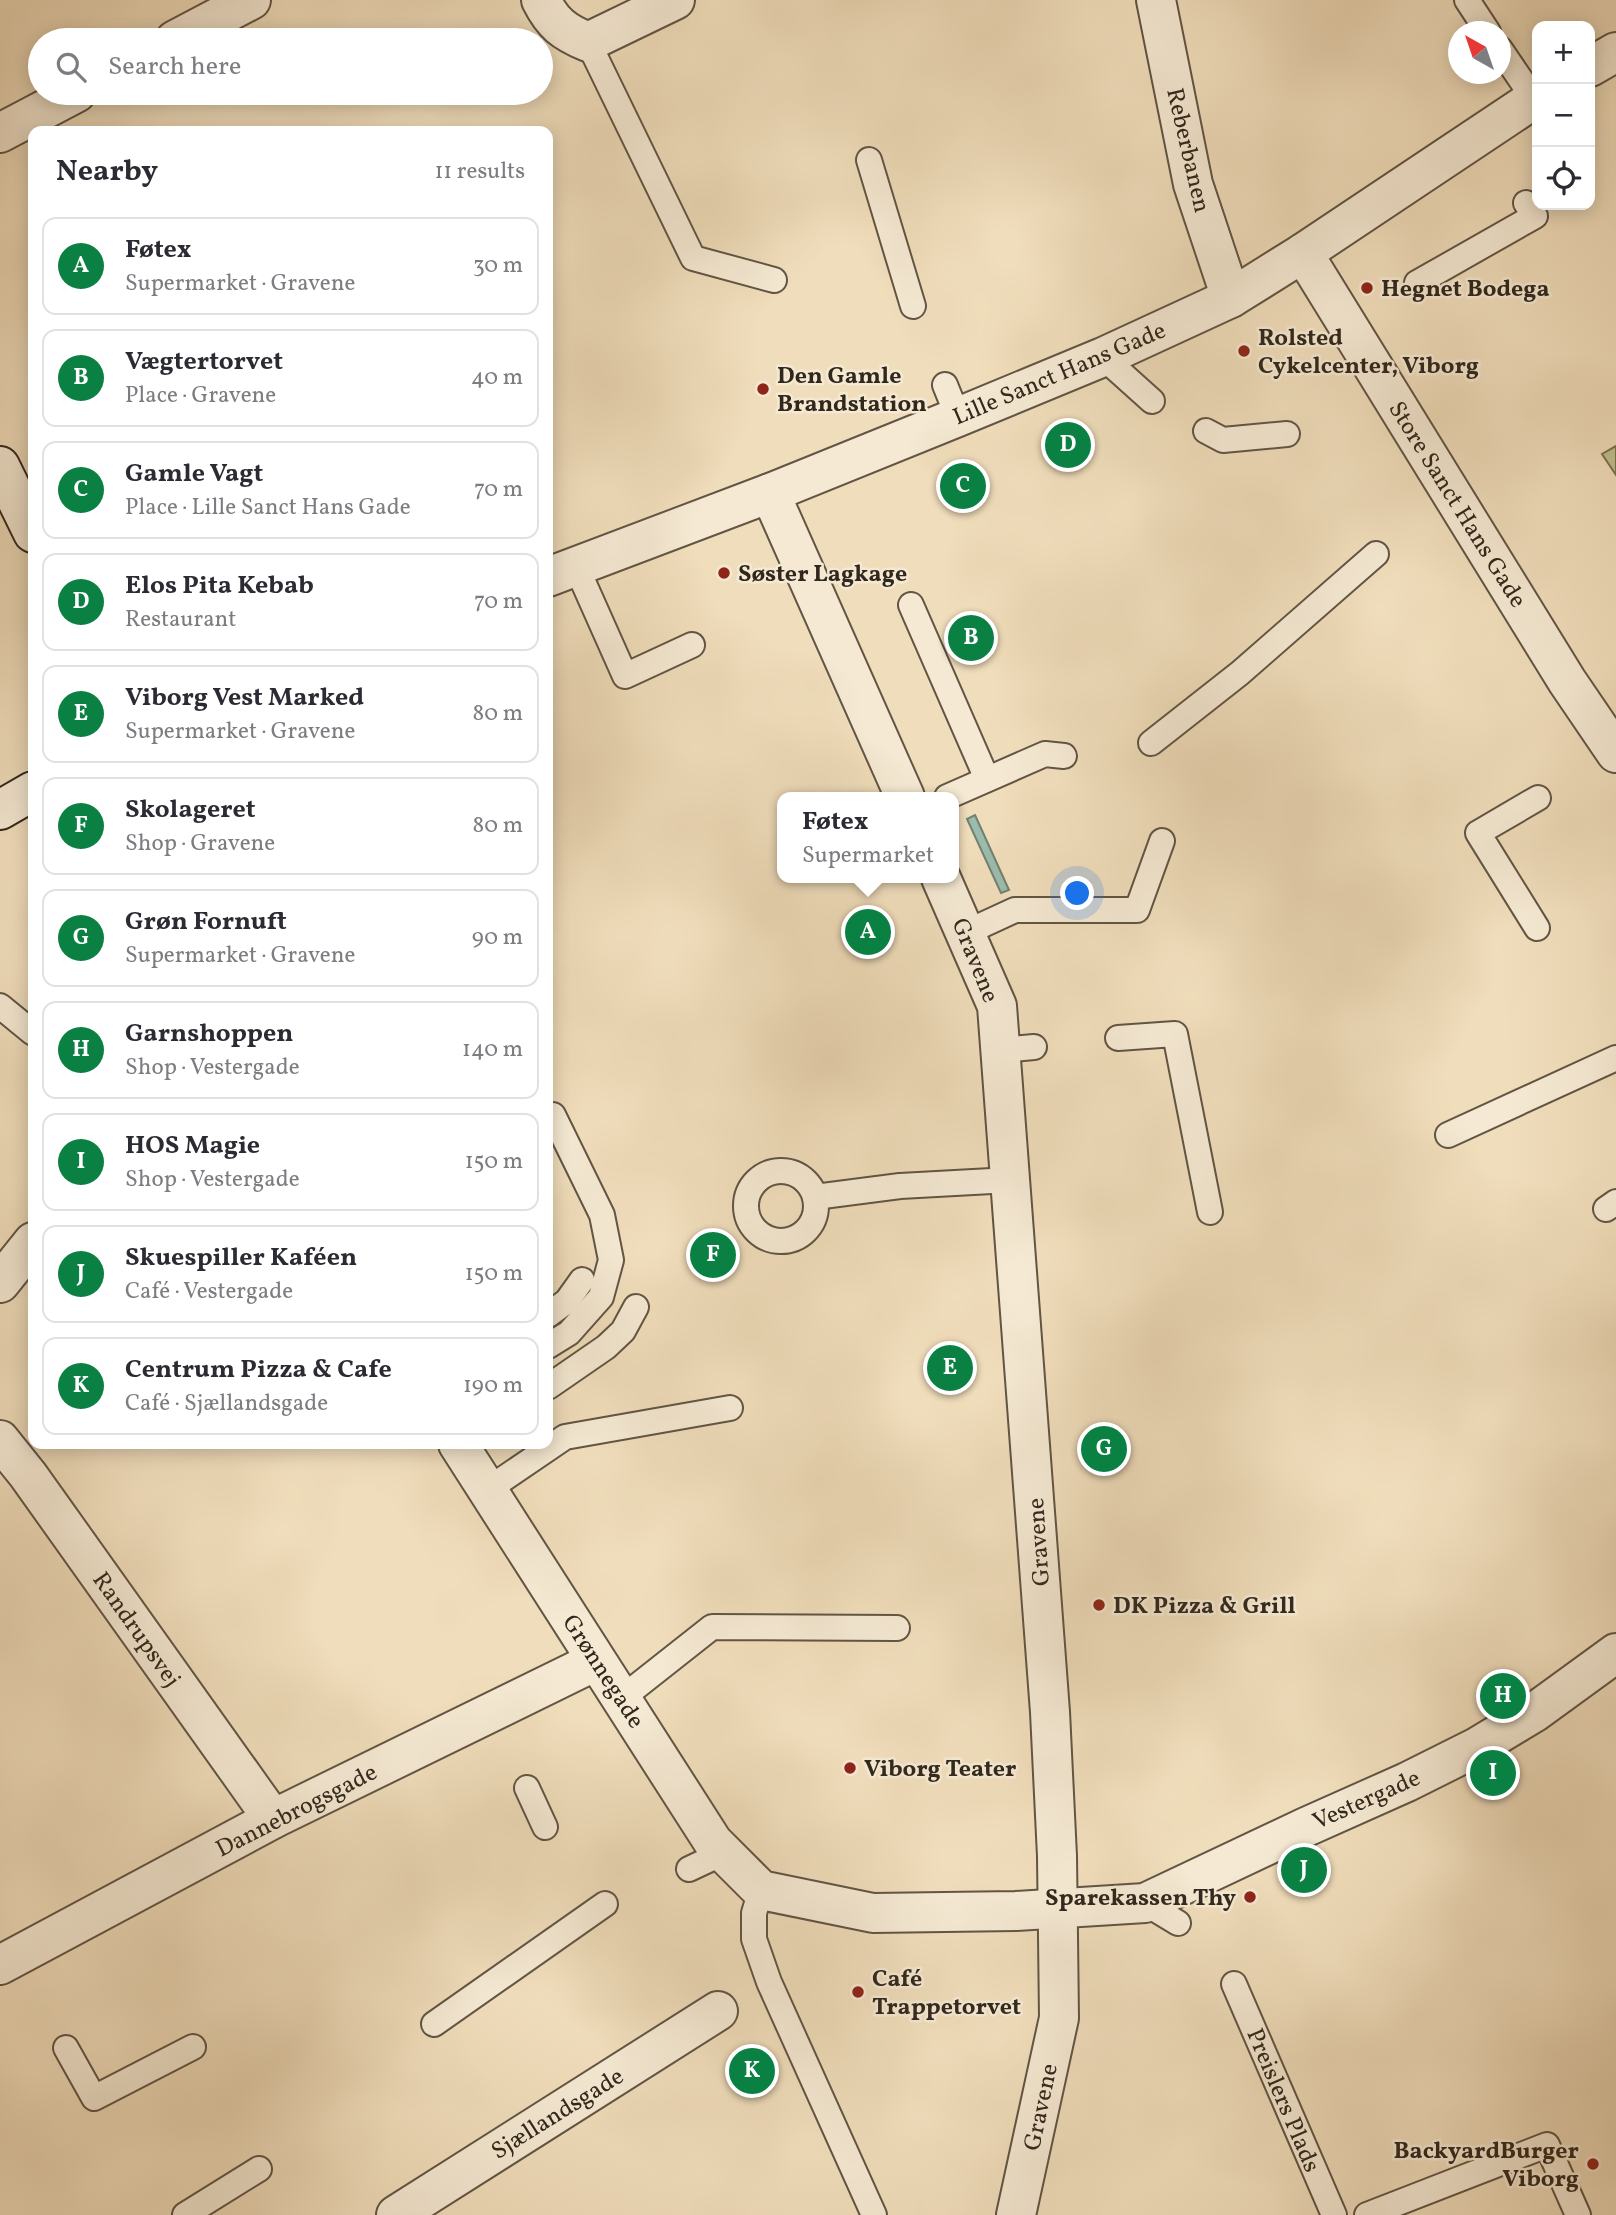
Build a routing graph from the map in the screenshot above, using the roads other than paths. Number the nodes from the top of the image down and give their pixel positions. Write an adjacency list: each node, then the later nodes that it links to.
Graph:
1 (251, 0): 7 (street)
2 (541, 0): 8 (street)
3 (675, 0): 8 (street)
4 (1156, 0): 21 (street, Reberbanen)
5 (1467, 0): 6 (lane)
6 (1481, 21)
7 (198, 28)
8 (588, 43): 19 (lane)
9 (1616, 52): 10 (street)
10 (1595, 64)
11 (1511, 65): 12 (lane, Lille Sanct Hans Gade)
12 (1532, 93)
13 (1532, 101): 18 (street, Lille Sanct Hans Gade)
14 (53, 105): 15 (street)
15 (0, 133)
16 (869, 160): 22 (lane)
17 (1526, 203): 20 (lane)
18 (1303, 253): 21 (street, Lille Sanct Hans Gade); 35 (street, Store Sanct Hans Gade)
19 (775, 279)
20 (1417, 283)
21 (1231, 298): 23 (street, Lille Sanct Hans Gade)
22 (913, 306)
23 (1103, 357): 24 (lane); 28 (street, Lille Sanct Hans Gade)
24 (1152, 401)
25 (1206, 431): 26 (lane)
26 (1287, 434)
27 (0, 466): 29 (street)
28 (770, 493): 31 (street, Lille Sanct Hans Gade); 38 (street)
29 (28, 523)
30 (1376, 554): 34 (lane)
31 (562, 571): 33 (lane)
32 (911, 605): 37 (lane)
33 (692, 645)
34 (1151, 743)
35 (1607, 753)
36 (1064, 756): 37 (lane)
37 (987, 779): 39 (lane)
38 (903, 792)
39 (958, 792)
40 (28, 794): 42 (street)
41 (1538, 798): 45 (lane)
42 (0, 810)
43 (1163, 841): 46 (lane)
44 (943, 883): 46 (street, Gravene)
45 (1537, 928)
46 (965, 933): 53 (street, Gravene)
47 (0, 1006): 48 (lane)
48 (28, 1029)
49 (1118, 1038): 55 (lane)
50 (1616, 1058): 52 (lane)
51 (553, 1115): 61 (lane)
52 (1448, 1135)
53 (1010, 1180): 54 (lane); 81 (street, Gravene)
54 (815, 1197)
55 (1210, 1212)
56 (28, 1248): 58 (street)
57 (582, 1280): 60 (lane)
58 (0, 1283)
59 (636, 1307): 62 (lane)
60 (553, 1311)
61 (553, 1343)
62 (553, 1383)
63 (730, 1408): 65 (lane)
64 (0, 1440): 74 (street, Randrupsvej)
65 (553, 1445)
66 (463, 1449): 68 (street, Grønnegade)
67 (547, 1449): 68 (lane)
68 (487, 1490): 71 (street, Grønnegade)
69 (897, 1628): 72 (lane)
70 (1616, 1653): 79 (street, Vestergade)
71 (596, 1661): 72 (street, Grønnegade); 74 (street, Dannebrogsgade)
72 (622, 1698): 76 (street, Grønnegade)
73 (527, 1788): 75 (lane)
74 (273, 1819): 83 (street, Dannebrogsgade)
75 (545, 1827)
76 (723, 1853): 77 (lane); 78 (street, Grønnegade)
77 (689, 1869)
78 (761, 1890): 81 (street); 92 (lane)
79 (1145, 1903): 81 (street, Vestergade); 82 (lane)
80 (605, 1904): 86 (lane)
81 (1057, 1909): 93 (street, Gravene)
82 (1178, 1923)
83 (15, 1966)
84 (1234, 1984): 94 (lane, Preislers Plads)
85 (718, 2011): 91 (street, Sjællandsgade)
86 (434, 2024)
87 (193, 2047): 88 (lane)
88 (66, 2048)
89 (259, 2169): 90 (lane)
90 (186, 2215)
91 (396, 2215)
92 (874, 2215)
93 (1016, 2215)
94 (1334, 2215)
95 (1367, 2215): 96 (lane)
96 (1578, 2215)

